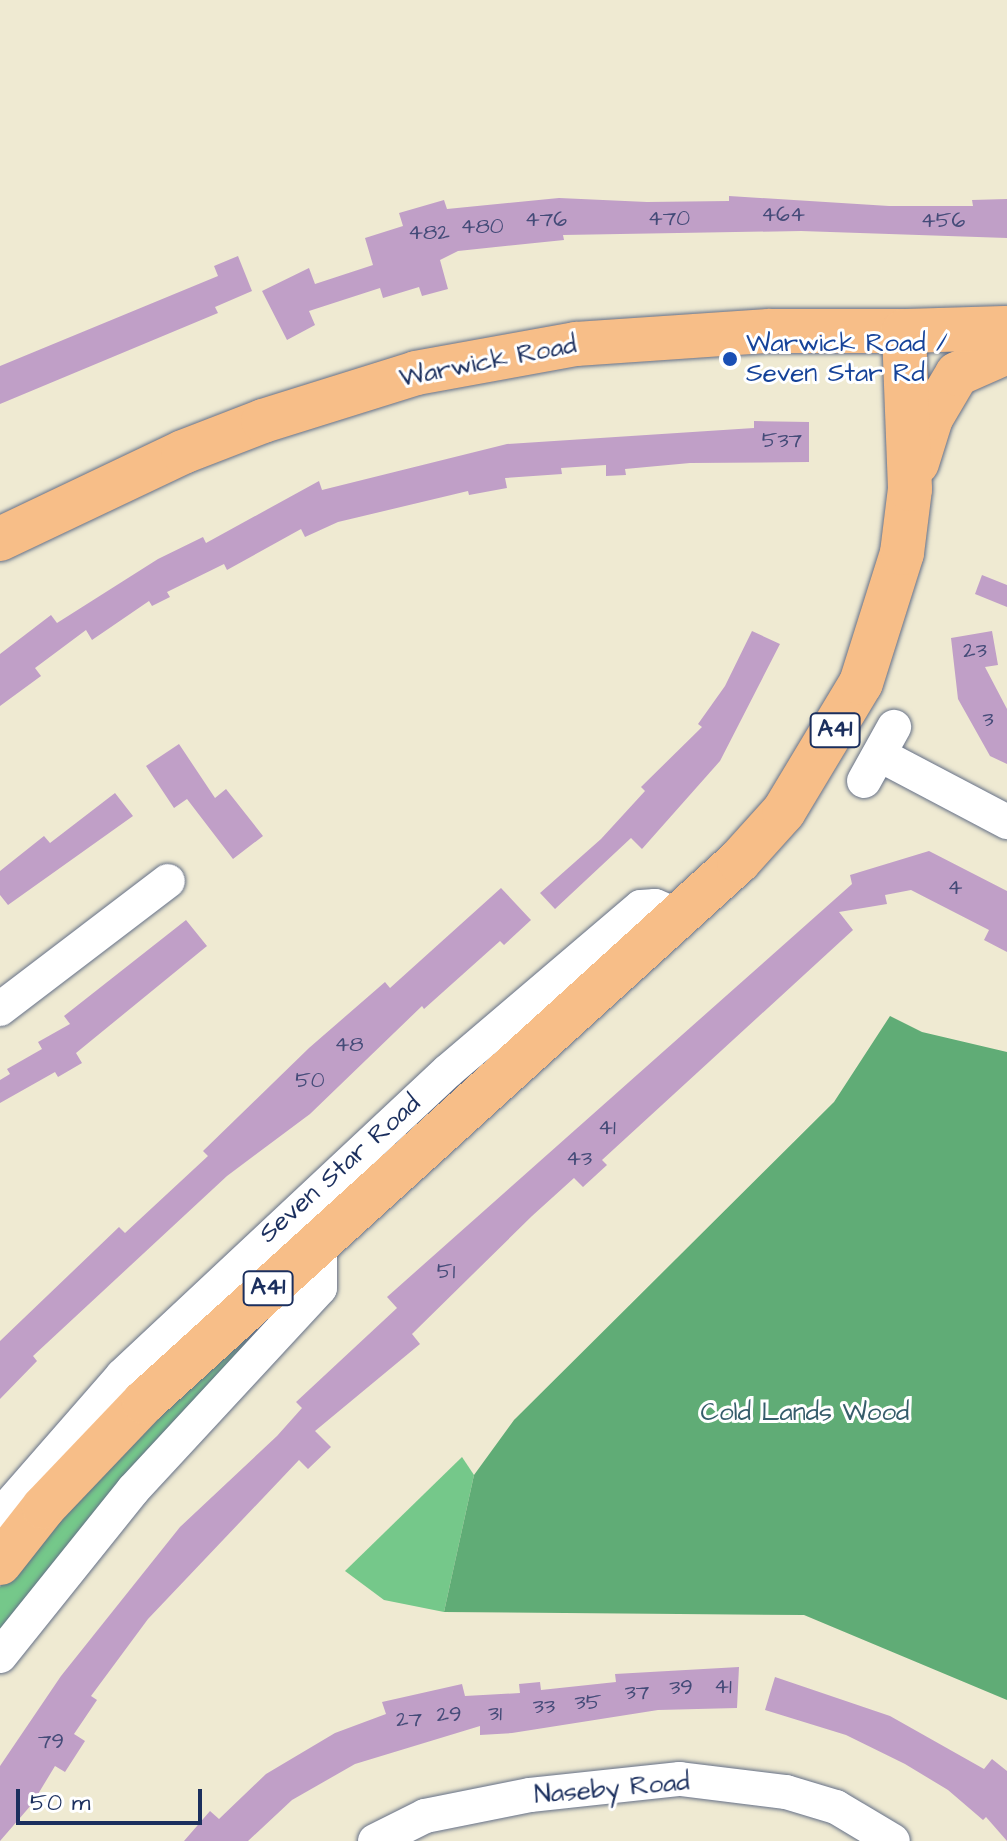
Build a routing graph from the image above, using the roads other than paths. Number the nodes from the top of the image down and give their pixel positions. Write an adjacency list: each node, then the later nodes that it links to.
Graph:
1 (1007, 328): 2 (main road, Warwick Road)
2 (904, 331): 4 (main road, Seven Star Road / A41); 5 (main road, Warwick Road)
3 (1007, 352): 4 (main road, Seven Star Road / A41)
4 (910, 489): 9 (main road, Seven Star Road / A41)
5 (0, 539)
6 (879, 754): 7 (street)
7 (1007, 822)
8 (168, 881): 10 (street)
9 (678, 916): 11 (main road, Seven Star Road / A41); 12 (street, Seven Star Road)
10 (0, 1009)
11 (320, 1241): 13 (main road, Seven Star Road / A41); 14 (street, Seven Star Road)
12 (0, 1516)
13 (0, 1563)
14 (0, 1656)
15 (375, 1841): 16 (street, Naseby Road)
16 (893, 1841)

